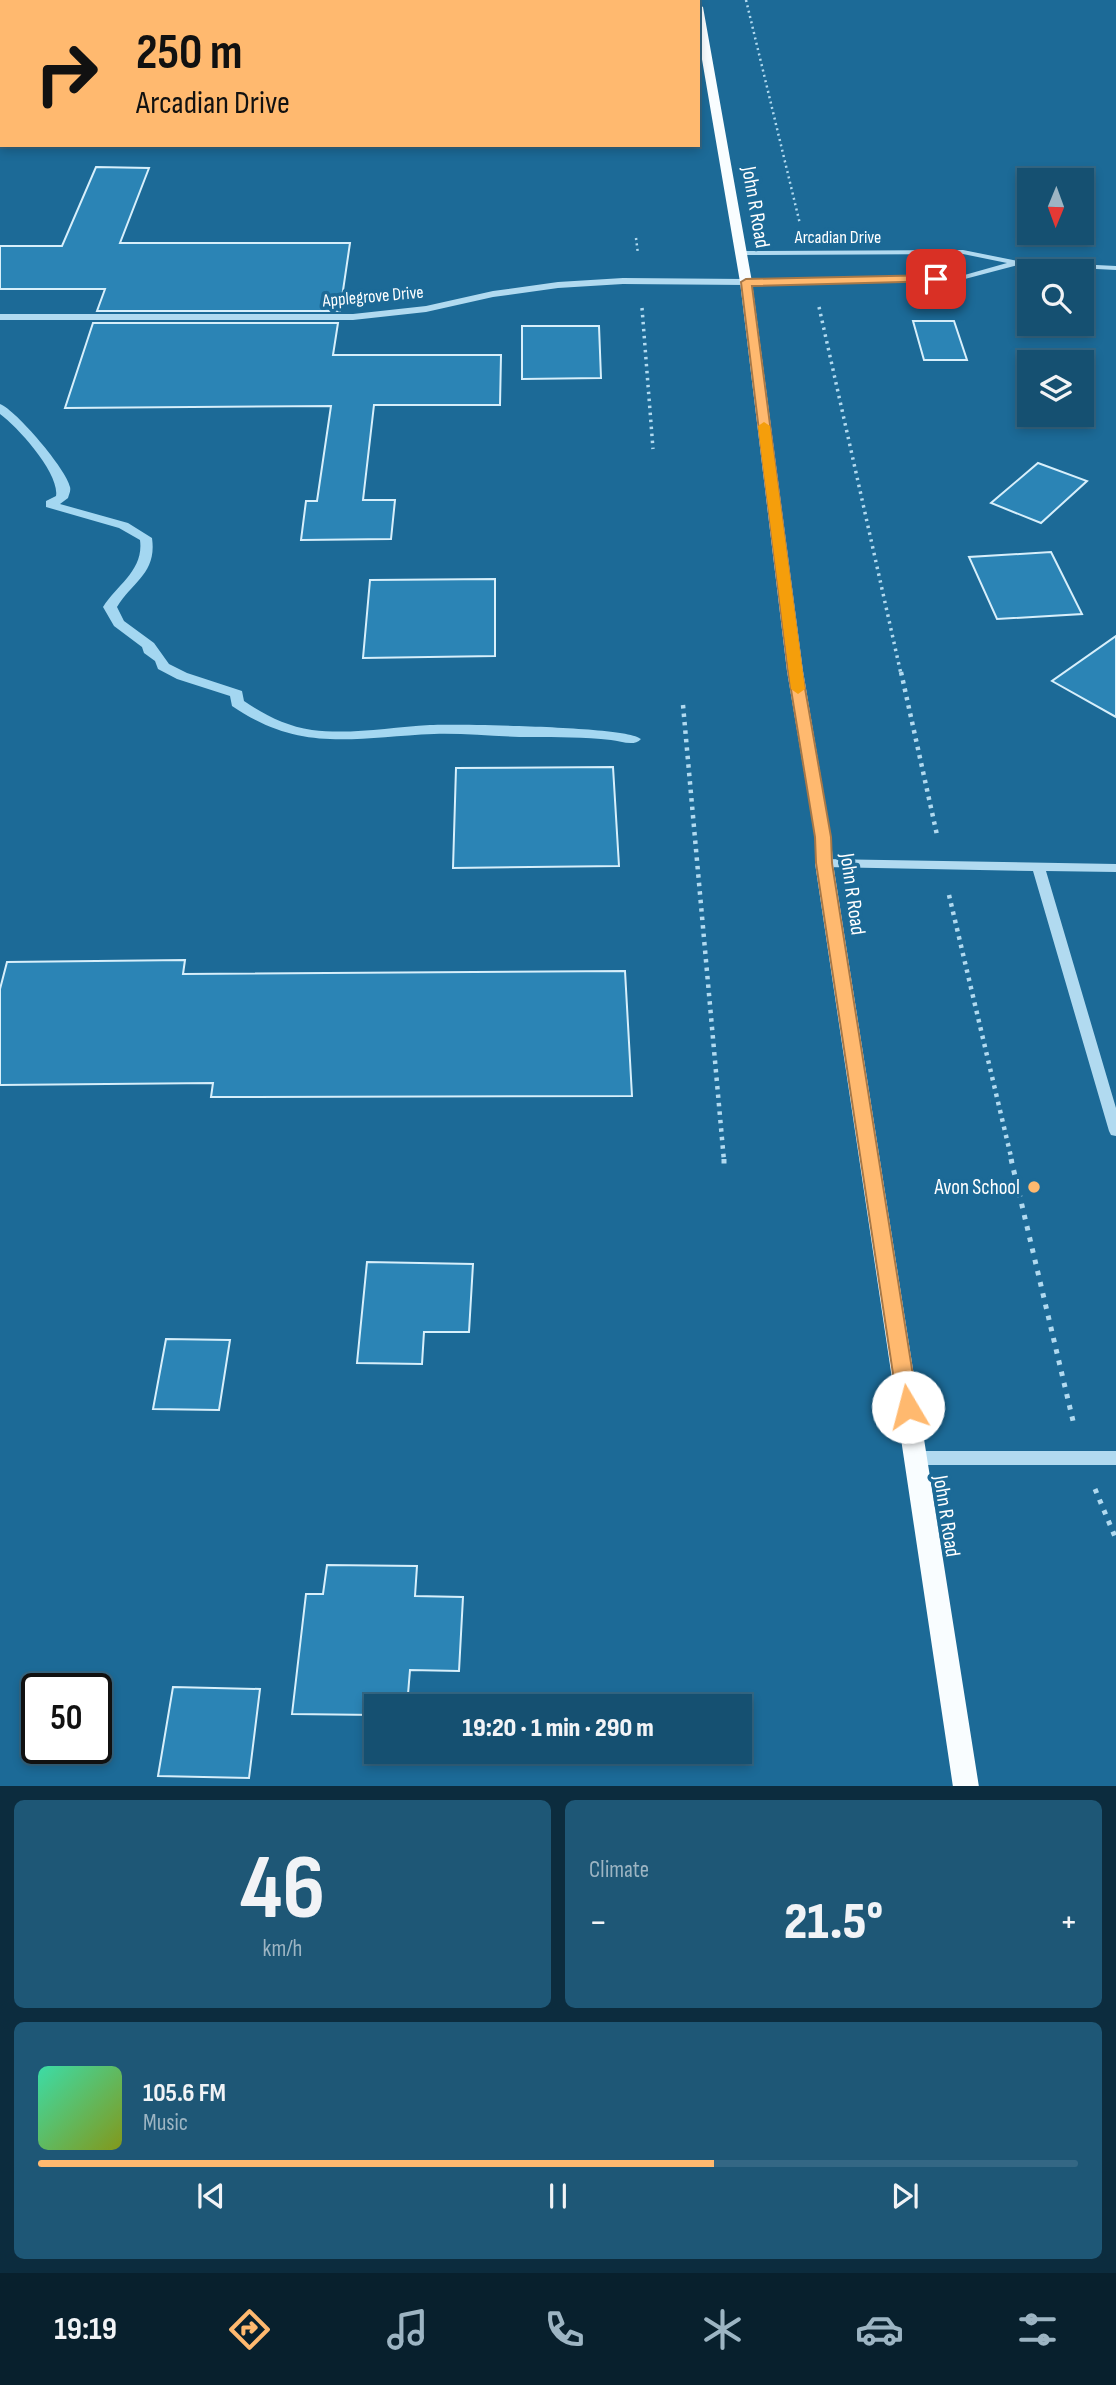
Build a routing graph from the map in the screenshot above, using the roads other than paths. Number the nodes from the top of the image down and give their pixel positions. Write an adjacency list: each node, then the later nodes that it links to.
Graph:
1 (700, 15): 2 (main road, John R Road)
2 (741, 253): 3 (street, Arcadian Drive); 7 (main road, John R Road)
3 (1017, 263)
4 (1017, 263): 7 (street, Arcadian Drive)
5 (1094, 267): 6 (street, Arcadian Drive)
6 (1116, 268)
7 (746, 282): 8 (street, Applegrove Drive); 9 (main road, John R Road)
8 (0, 317)
9 (824, 863): 10 (street); 13 (main road, John R Road)
10 (1038, 866): 11 (street); 12 (street)
11 (1116, 868)
12 (1116, 1131)
13 (915, 1458): 14 (street); 15 (main road, John R Road)
14 (1116, 1458)
15 (965, 1786)

